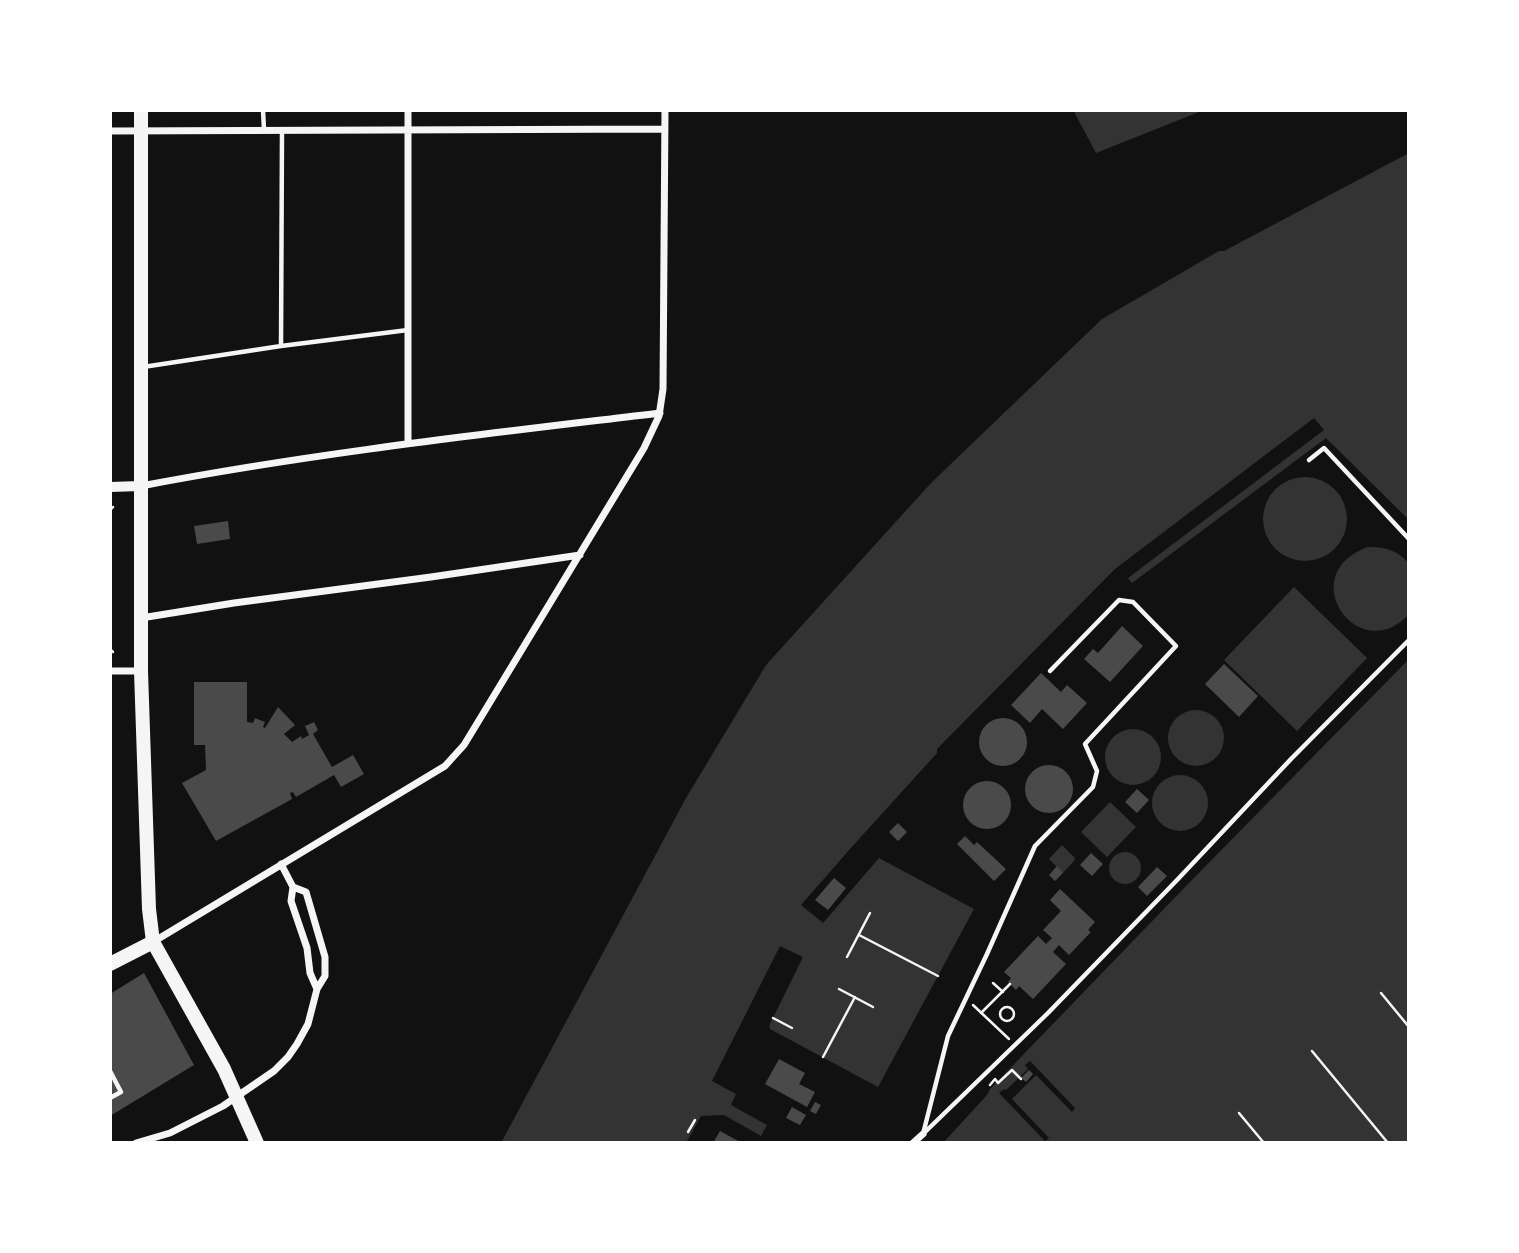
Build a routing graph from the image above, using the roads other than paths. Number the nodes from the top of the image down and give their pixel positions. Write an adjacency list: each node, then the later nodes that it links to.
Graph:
1 (141, 110): 10 (main road)
2 (263, 110): 7 (lane)
3 (408, 110): 6 (street)
4 (665, 110): 5 (street)
5 (665, 128): 6 (street); 14 (street)
6 (408, 129): 8 (street); 11 (street)
7 (264, 130): 8 (street); 10 (street)
8 (282, 130): 12 (lane)
9 (110, 131): 10 (street)
10 (141, 131): 13 (main road)
11 (408, 330): 12 (lane); 15 (street)
12 (281, 346): 13 (lane)
13 (141, 367): 17 (main road)
14 (660, 414): 15 (street); 20 (street)
15 (408, 443): 17 (street)
16 (1309, 460): 19 (lane)
17 (140, 486): 18 (street); 21 (main road)
18 (110, 487)
19 (1409, 539)
20 (580, 555): 21 (street); 26 (street)
21 (141, 618): 24 (main road)
22 (1409, 640): 33 (lane)
23 (110, 671): 24 (street)
24 (141, 671): 28 (main road)
25 (1050, 671): 33 (lane)
26 (281, 864): 27 (street); 28 (street)
27 (293, 887): 30 (street); 30 (street)
28 (153, 942): 29 (main road); 35 (main road)
29 (110, 964)
30 (317, 989): 34 (street)
31 (110, 1071): 32 (lane)
32 (110, 1098)
33 (923, 1134): 36 (street)
34 (136, 1143)
35 (257, 1143)
36 (913, 1143)

